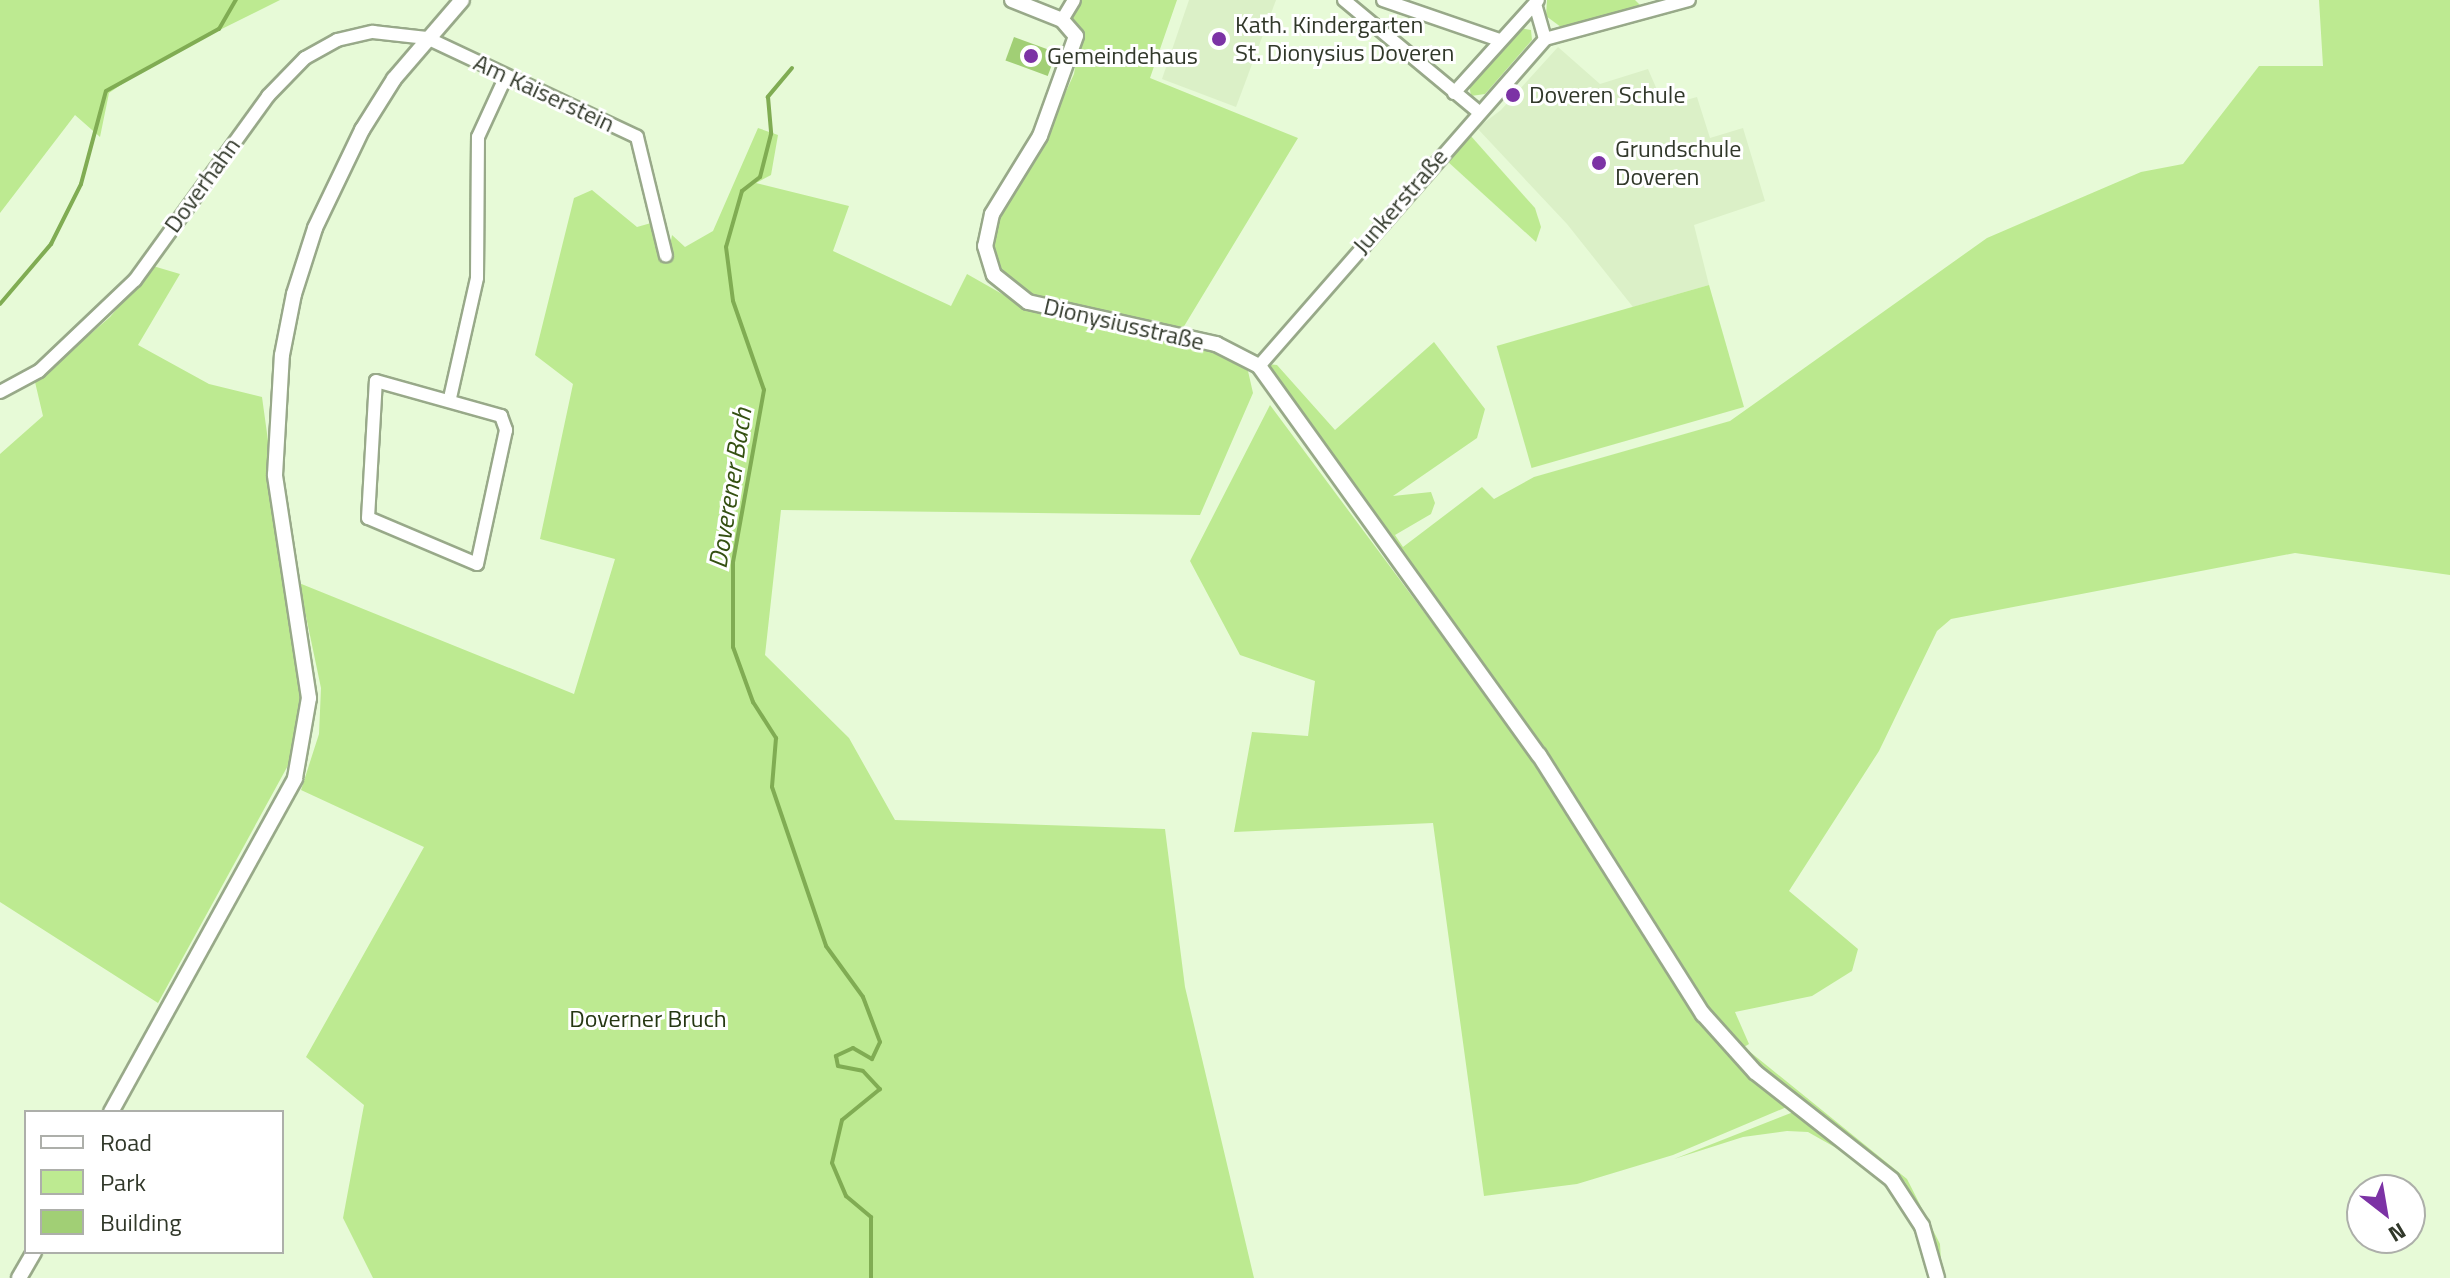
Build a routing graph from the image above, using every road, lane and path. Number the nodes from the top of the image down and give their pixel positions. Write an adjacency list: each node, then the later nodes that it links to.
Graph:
1 (462, 0): 9 (street)
2 (1012, 0): 8 (street)
3 (1074, 0): 8 (street)
4 (1344, 0): 13 (street)
5 (1383, 0): 11 (street)
6 (1689, 0): 10 (street)
7 (1537, 2): 10 (street); 11 (street)
8 (1062, 20): 16 (street, Dionysiusstraße)
9 (427, 38): 12 (street, Am Kaiserstein); 17 (street, Doverhahn); 19 (street)
10 (1545, 39): 14 (street, Junkerstraße)
11 (1499, 40): 13 (street)
12 (506, 76): 15 (street, Am Kaiserstein); 18 (street)
13 (1454, 93): 14 (street)
14 (1479, 112): 16 (street, Junkerstraße)
15 (666, 256)
16 (1259, 366): 22 (street, Dionysiusstraße)
17 (0, 392)
18 (450, 398): 18 (street)
19 (112, 1110)
20 (33, 1254): 21 (street)
21 (19, 1278)
22 (1937, 1278)

